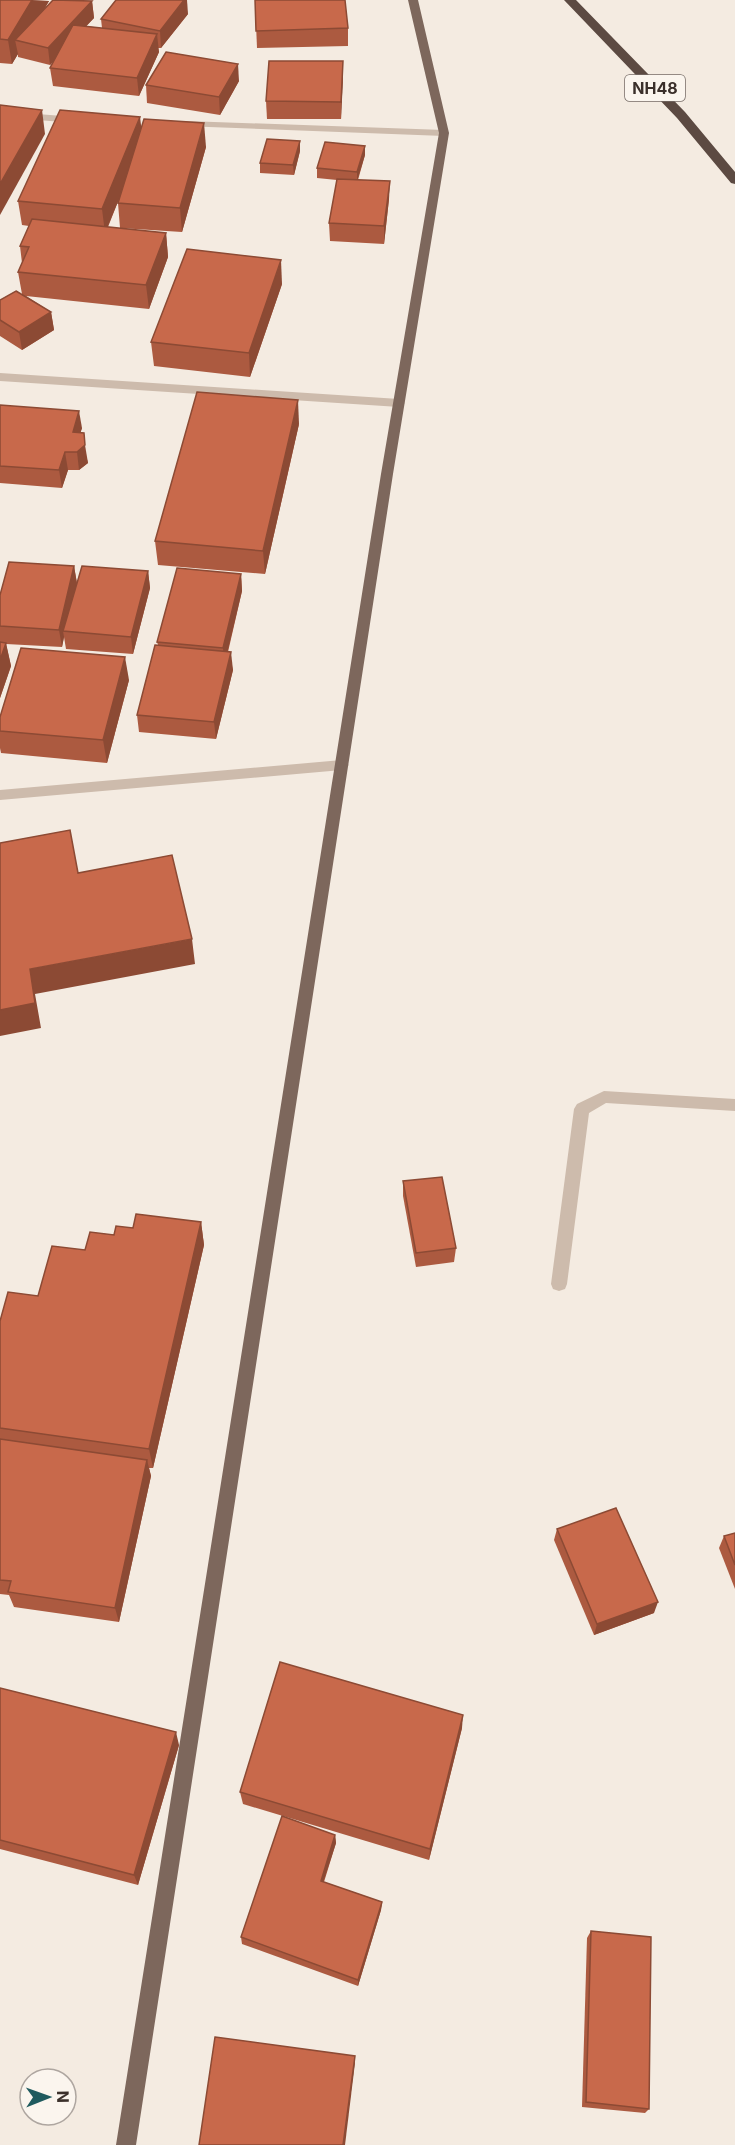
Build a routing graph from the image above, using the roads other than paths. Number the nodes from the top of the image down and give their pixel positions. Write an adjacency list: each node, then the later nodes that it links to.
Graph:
1 (413, 0): 6 (main road)
2 (570, 0): 7 (highway, NH48)
3 (0, 114): 4 (street)
4 (89, 121)
5 (172, 124): 6 (street)
6 (444, 134): 9 (main road)
7 (735, 180)
8 (0, 377): 9 (street)
9 (399, 404): 10 (main road)
10 (342, 765): 11 (street); 14 (main road)
11 (0, 795)
12 (735, 1105): 13 (street)
13 (559, 1284)
14 (126, 2145)

